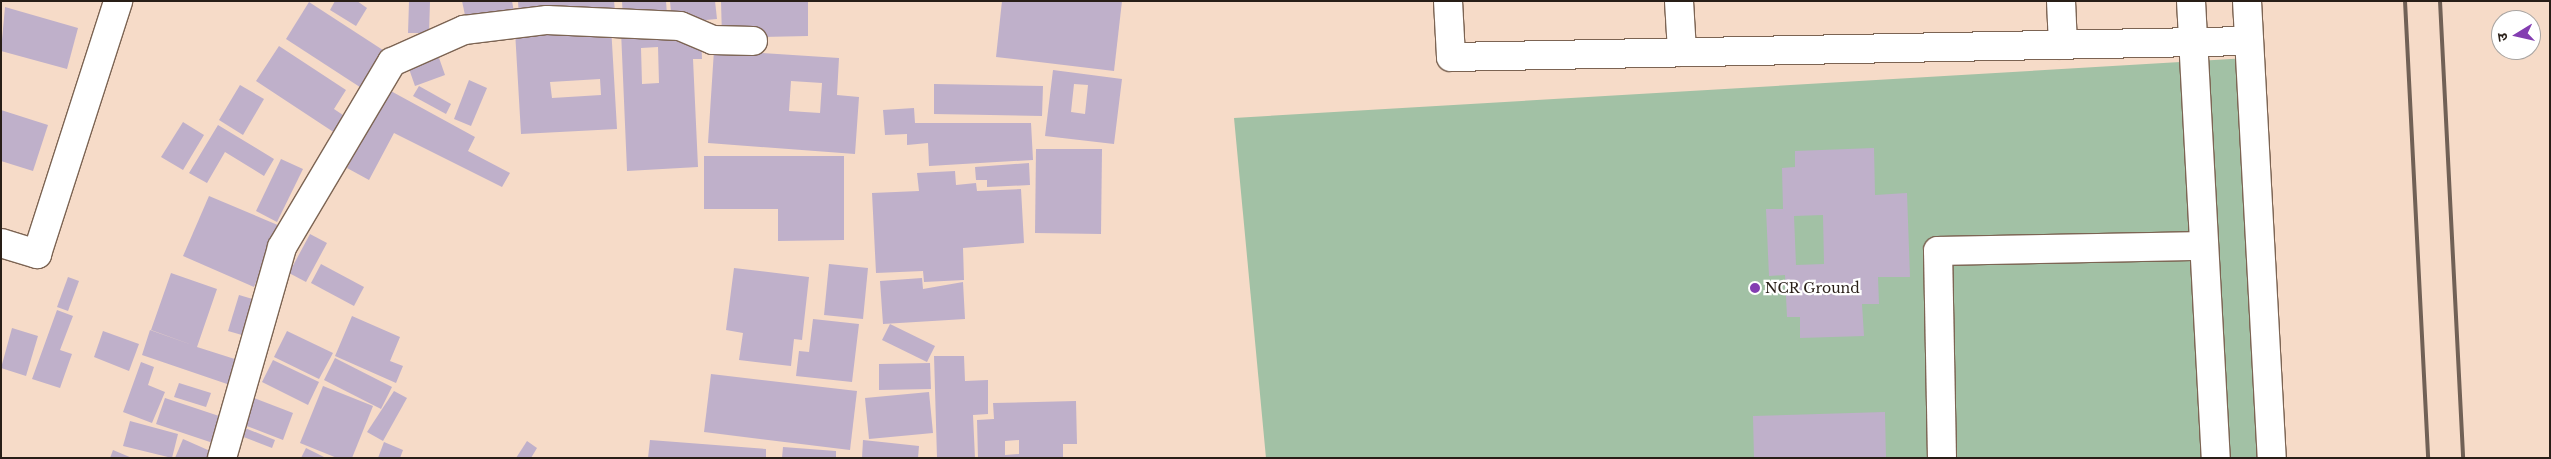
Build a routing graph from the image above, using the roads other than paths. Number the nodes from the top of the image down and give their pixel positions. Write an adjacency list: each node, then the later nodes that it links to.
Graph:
1 (118, 1): 12 (street)
2 (1448, 1): 11 (street)
3 (1679, 1): 11 (street)
4 (2061, 1): 10 (street)
5 (2191, 1): 9 (street)
6 (2247, 1): 8 (street)
7 (753, 41): 14 (street)
8 (2249, 41): 9 (street); 17 (street)
9 (2193, 42): 10 (street); 13 (street)
10 (2063, 45): 11 (street)
11 (1682, 52)
12 (1, 243)
13 (2204, 246): 15 (street); 16 (street)
14 (222, 458)
15 (1942, 458)
16 (2216, 458)
17 (2272, 458)

